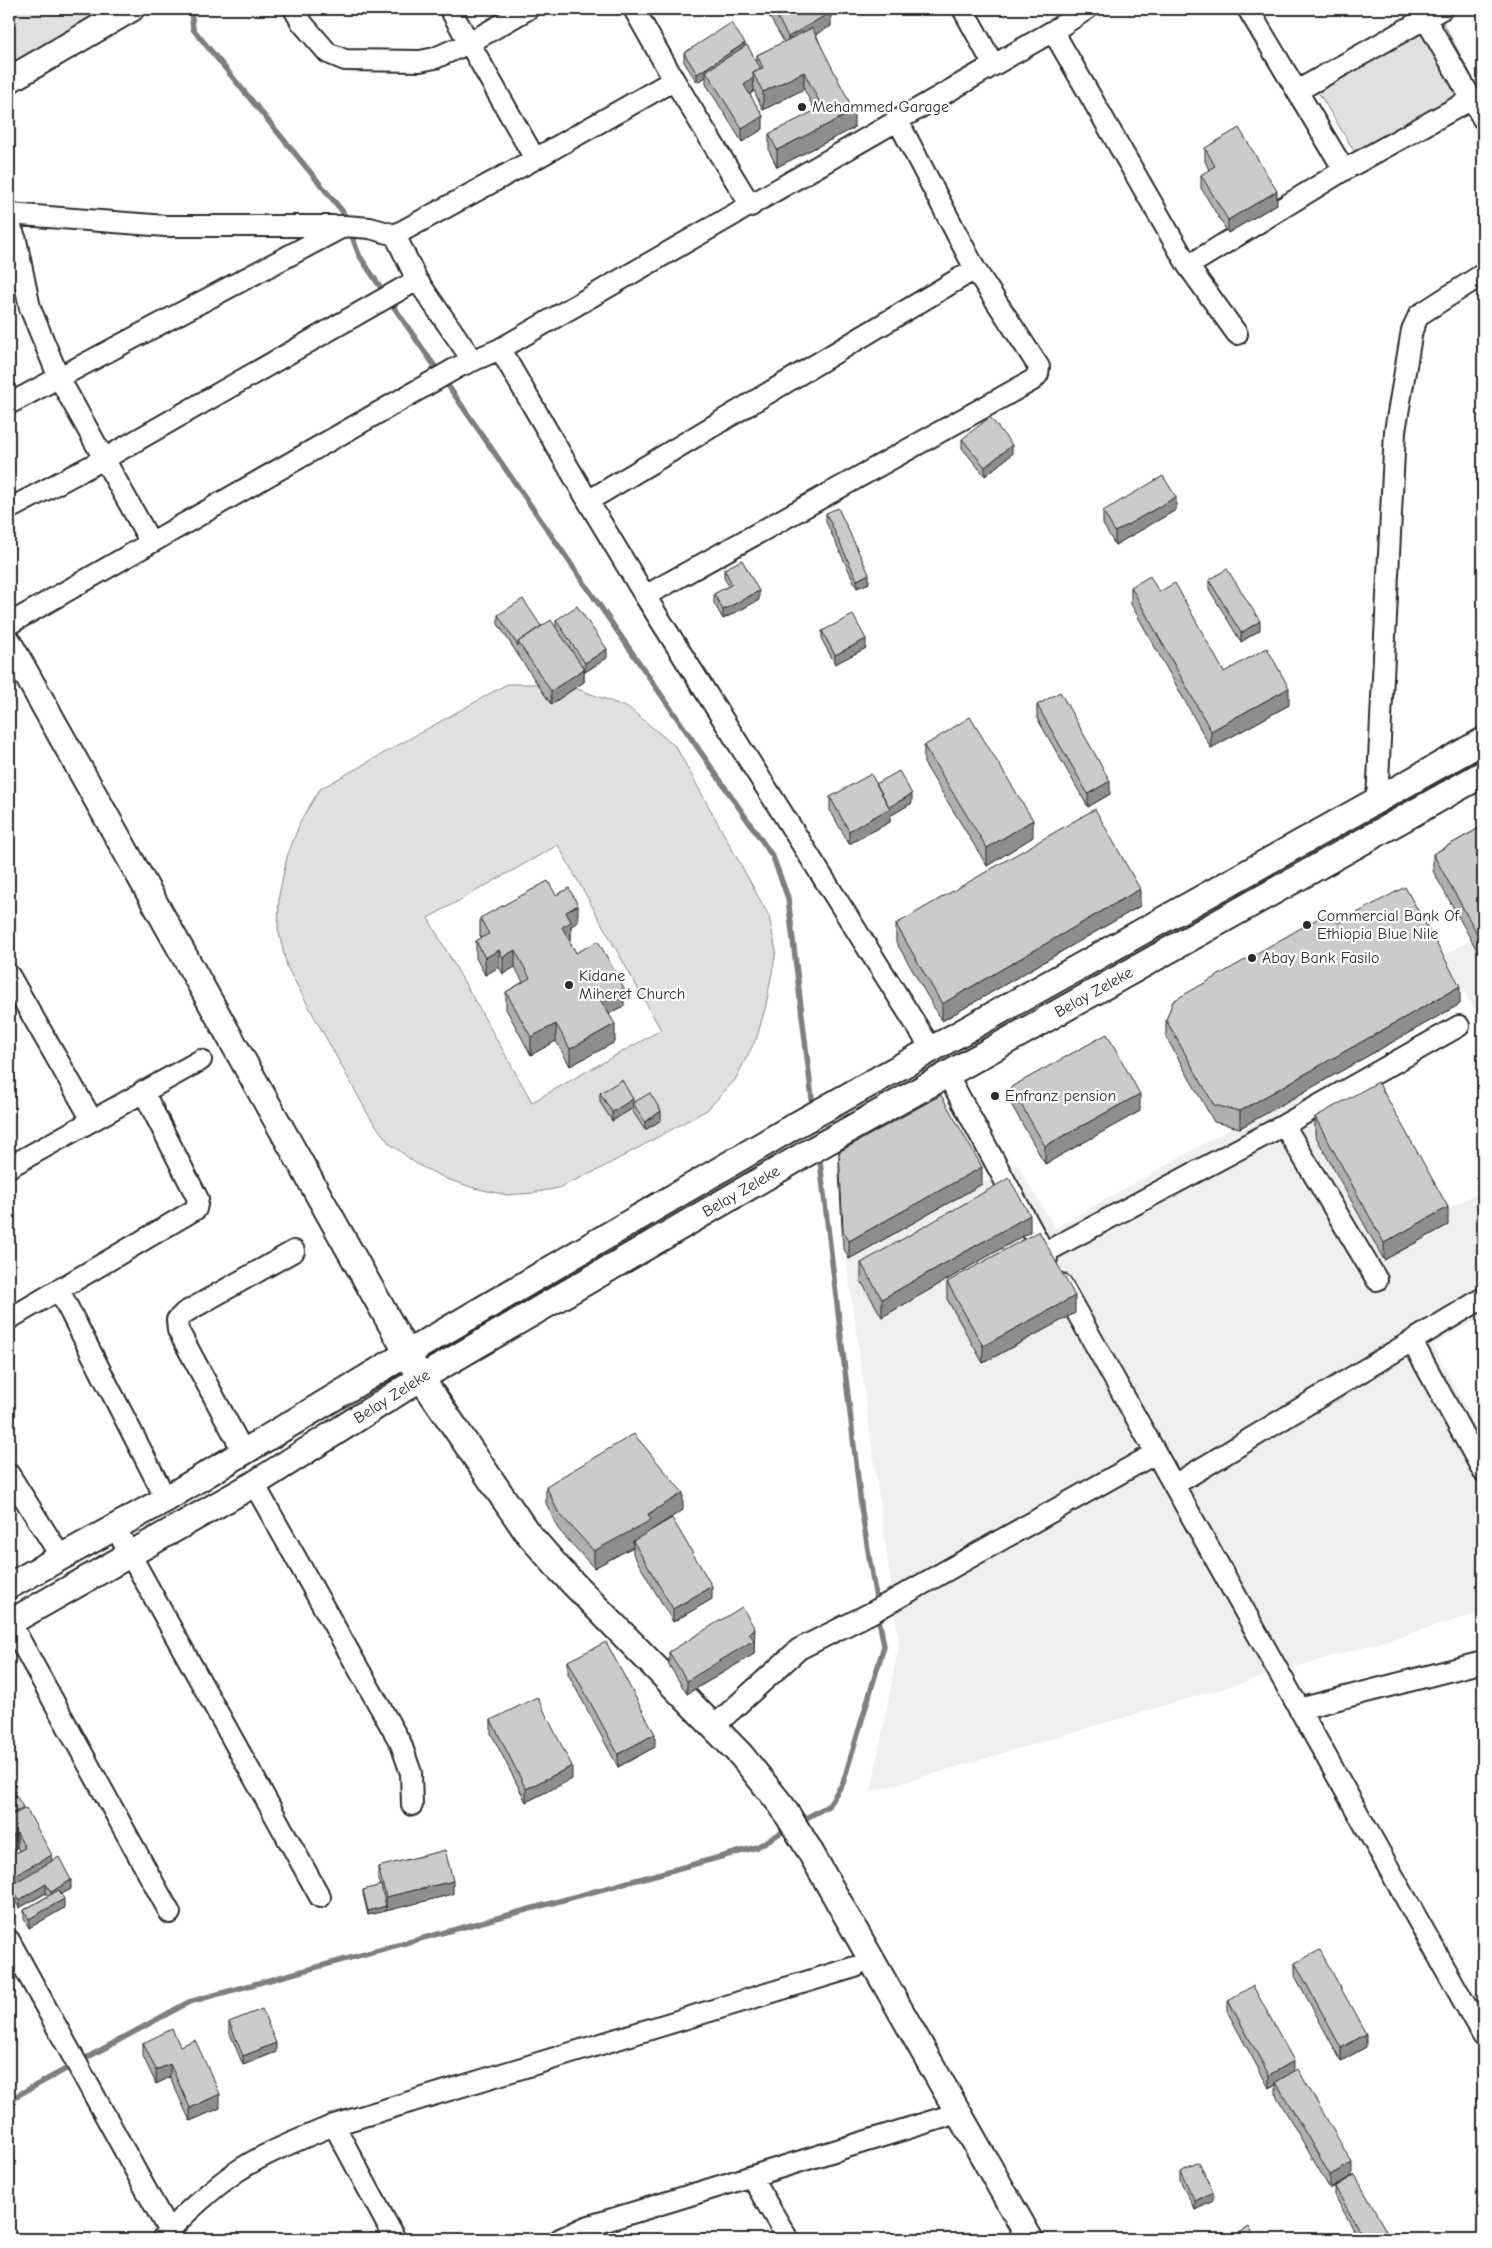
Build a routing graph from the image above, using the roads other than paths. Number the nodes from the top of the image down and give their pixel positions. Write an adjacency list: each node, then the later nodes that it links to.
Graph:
1 (131, 9): 13 (street)
2 (294, 9): 11 (street)
3 (450, 9): 11 (street)
4 (528, 9): 11 (street)
5 (634, 9): 14 (street)
6 (963, 9): 12 (street)
7 (1087, 9): 10 (street)
8 (1248, 9): 15 (street)
9 (1433, 14): 15 (street); 16 (street)
10 (1053, 31): 12 (street); 26 (street)
11 (469, 43): 19 (street)
12 (993, 64): 18 (street)
13 (9, 80)
14 (674, 80): 19 (street); 21 (street)
15 (1297, 91): 20 (street)
16 (1472, 100): 17 (street); 20 (street)
17 (1483, 119)
18 (898, 121): 21 (street); 27 (street)
19 (536, 159): 25 (street)
20 (1344, 170): 26 (street)
21 (751, 206): 31 (street)
22 (9, 214): 24 (street)
23 (9, 222): 33 (street)
24 (345, 226): 25 (street); 33 (street)
25 (395, 235): 29 (street)
26 (1188, 266): 30 (street)
27 (975, 269): 36 (street); 39 (street)
28 (1483, 274): 44 (street)
29 (417, 280): 32 (street); 35 (street)
30 (1237, 334)
31 (500, 348): 32 (street); 36 (street)
32 (465, 364): 38 (street)
33 (59, 378): 34 (street); 35 (street)
34 (9, 404)
35 (104, 459): 37 (street); 38 (street)
36 (588, 501): 39 (street)
37 (9, 509)
38 (150, 542): 40 (street)
39 (645, 596): 48 (street)
40 (9, 624)
41 (9, 643): 62 (street)
42 (1483, 741): 44 (street, Belay Zeleke)
43 (1483, 774): 45 (street, Belay Zeleke)
44 (1377, 801): 45 (street); 48 (street, Belay Zeleke)
45 (1388, 828): 50 (street, Belay Zeleke)
46 (9, 974): 52 (street)
47 (1459, 1026): 53 (street)
48 (932, 1050): 50 (street); 62 (street, Belay Zeleke)
49 (201, 1060): 51 (street)
50 (946, 1074): 56 (street); 63 (street, Belay Zeleke)
51 (143, 1091): 52 (street); 58 (street)
52 (92, 1120): 54 (street)
53 (1284, 1125): 56 (street); 57 (street)
54 (9, 1167)
55 (294, 1251): 64 (street)
56 (1044, 1253): 65 (street)
57 (1377, 1280)
58 (59, 1290): 60 (street); 70 (street)
59 (1483, 1298): 61 (street)
60 (9, 1319)
61 (1412, 1341): 66 (street); 69 (street)
62 (406, 1354): 63 (street); 64 (street, Belay Zeleke)
63 (421, 1378): 68 (street, Belay Zeleke); 78 (street)
64 (244, 1453): 70 (street, Belay Zeleke)
65 (1156, 1453): 69 (street); 78 (street)
66 (1483, 1471)
67 (9, 1474): 73 (street)
68 (254, 1484): 72 (street, Belay Zeleke); 79 (street)
69 (1174, 1485): 77 (street)
70 (166, 1499): 71 (street, Belay Zeleke)
71 (115, 1527): 72 (street); 73 (street, Belay Zeleke)
72 (130, 1553): 75 (street, Belay Zeleke); 80 (street)
73 (61, 1557): 74 (street, Belay Zeleke)
74 (9, 1586)
75 (9, 1623): 81 (street)
76 (1483, 1662): 77 (street)
77 (1300, 1709): 84 (street)
78 (713, 1727): 93 (street)
79 (412, 1805)
80 (320, 1897)
81 (170, 1913)
82 (9, 1940): 89 (street)
83 (855, 1967): 86 (street)
84 (1483, 2036)
85 (945, 2117): 87 (street)
86 (334, 2125): 89 (street); 90 (street)
87 (752, 2178): 88 (street); 92 (street)
88 (590, 2233): 91 (street)
89 (168, 2236)
90 (395, 2239)
91 (560, 2239)
92 (788, 2239)
93 (1030, 2239)

